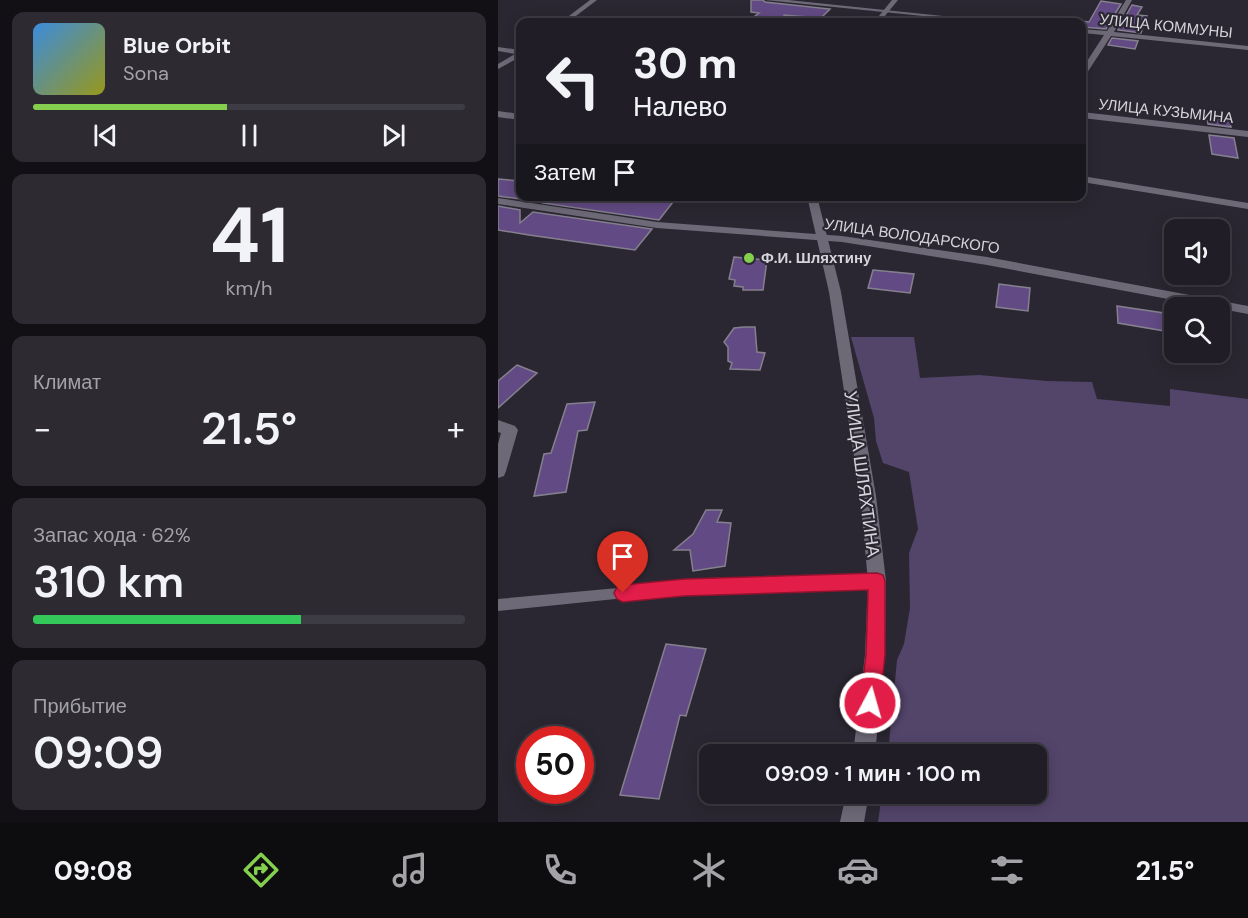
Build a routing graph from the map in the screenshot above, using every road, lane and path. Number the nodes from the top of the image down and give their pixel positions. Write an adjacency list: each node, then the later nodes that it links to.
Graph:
1 (594, 0): 6 (street)
2 (768, 0): 5 (street)
3 (895, 0): 5 (street)
4 (1129, 0): 10 (street)
5 (886, 12): 7 (street); 8 (street)
6 (569, 18)
7 (881, 18)
8 (953, 18)
9 (1086, 30): 10 (street, УЛИЦА КОММУНЫ)
10 (1110, 33): 11 (street, УЛИЦА КОММУНЫ); 16 (street)
11 (1248, 48)
12 (498, 49): 13 (street)
13 (516, 52)
14 (516, 56): 15 (street)
15 (498, 67)
16 (1086, 68)
17 (498, 114): 19 (street)
18 (1086, 115): 20 (street, УЛИЦА КУЗЬМИНА)
19 (516, 116)
20 (1248, 134)
21 (1086, 180): 24 (street)
22 (498, 201): 25 (street, УЛИЦА ВОЛОДАРСКОГО)
23 (813, 201): 25 (street, УЛИЦА ШЛЯХТИНА)
24 (1248, 206)
25 (822, 238): 26 (street, УЛИЦА ВОЛОДАРСКОГО); 29 (street, УЛИЦА ШЛЯХТИНА)
26 (1248, 310)
27 (498, 426): 28 (street)
28 (498, 471)
29 (877, 581): 30 (lane); 31 (street, УЛИЦА ШЛЯХТИНА)
30 (498, 605)
31 (865, 744)
32 (856, 804): 33 (street)
33 (852, 822)

